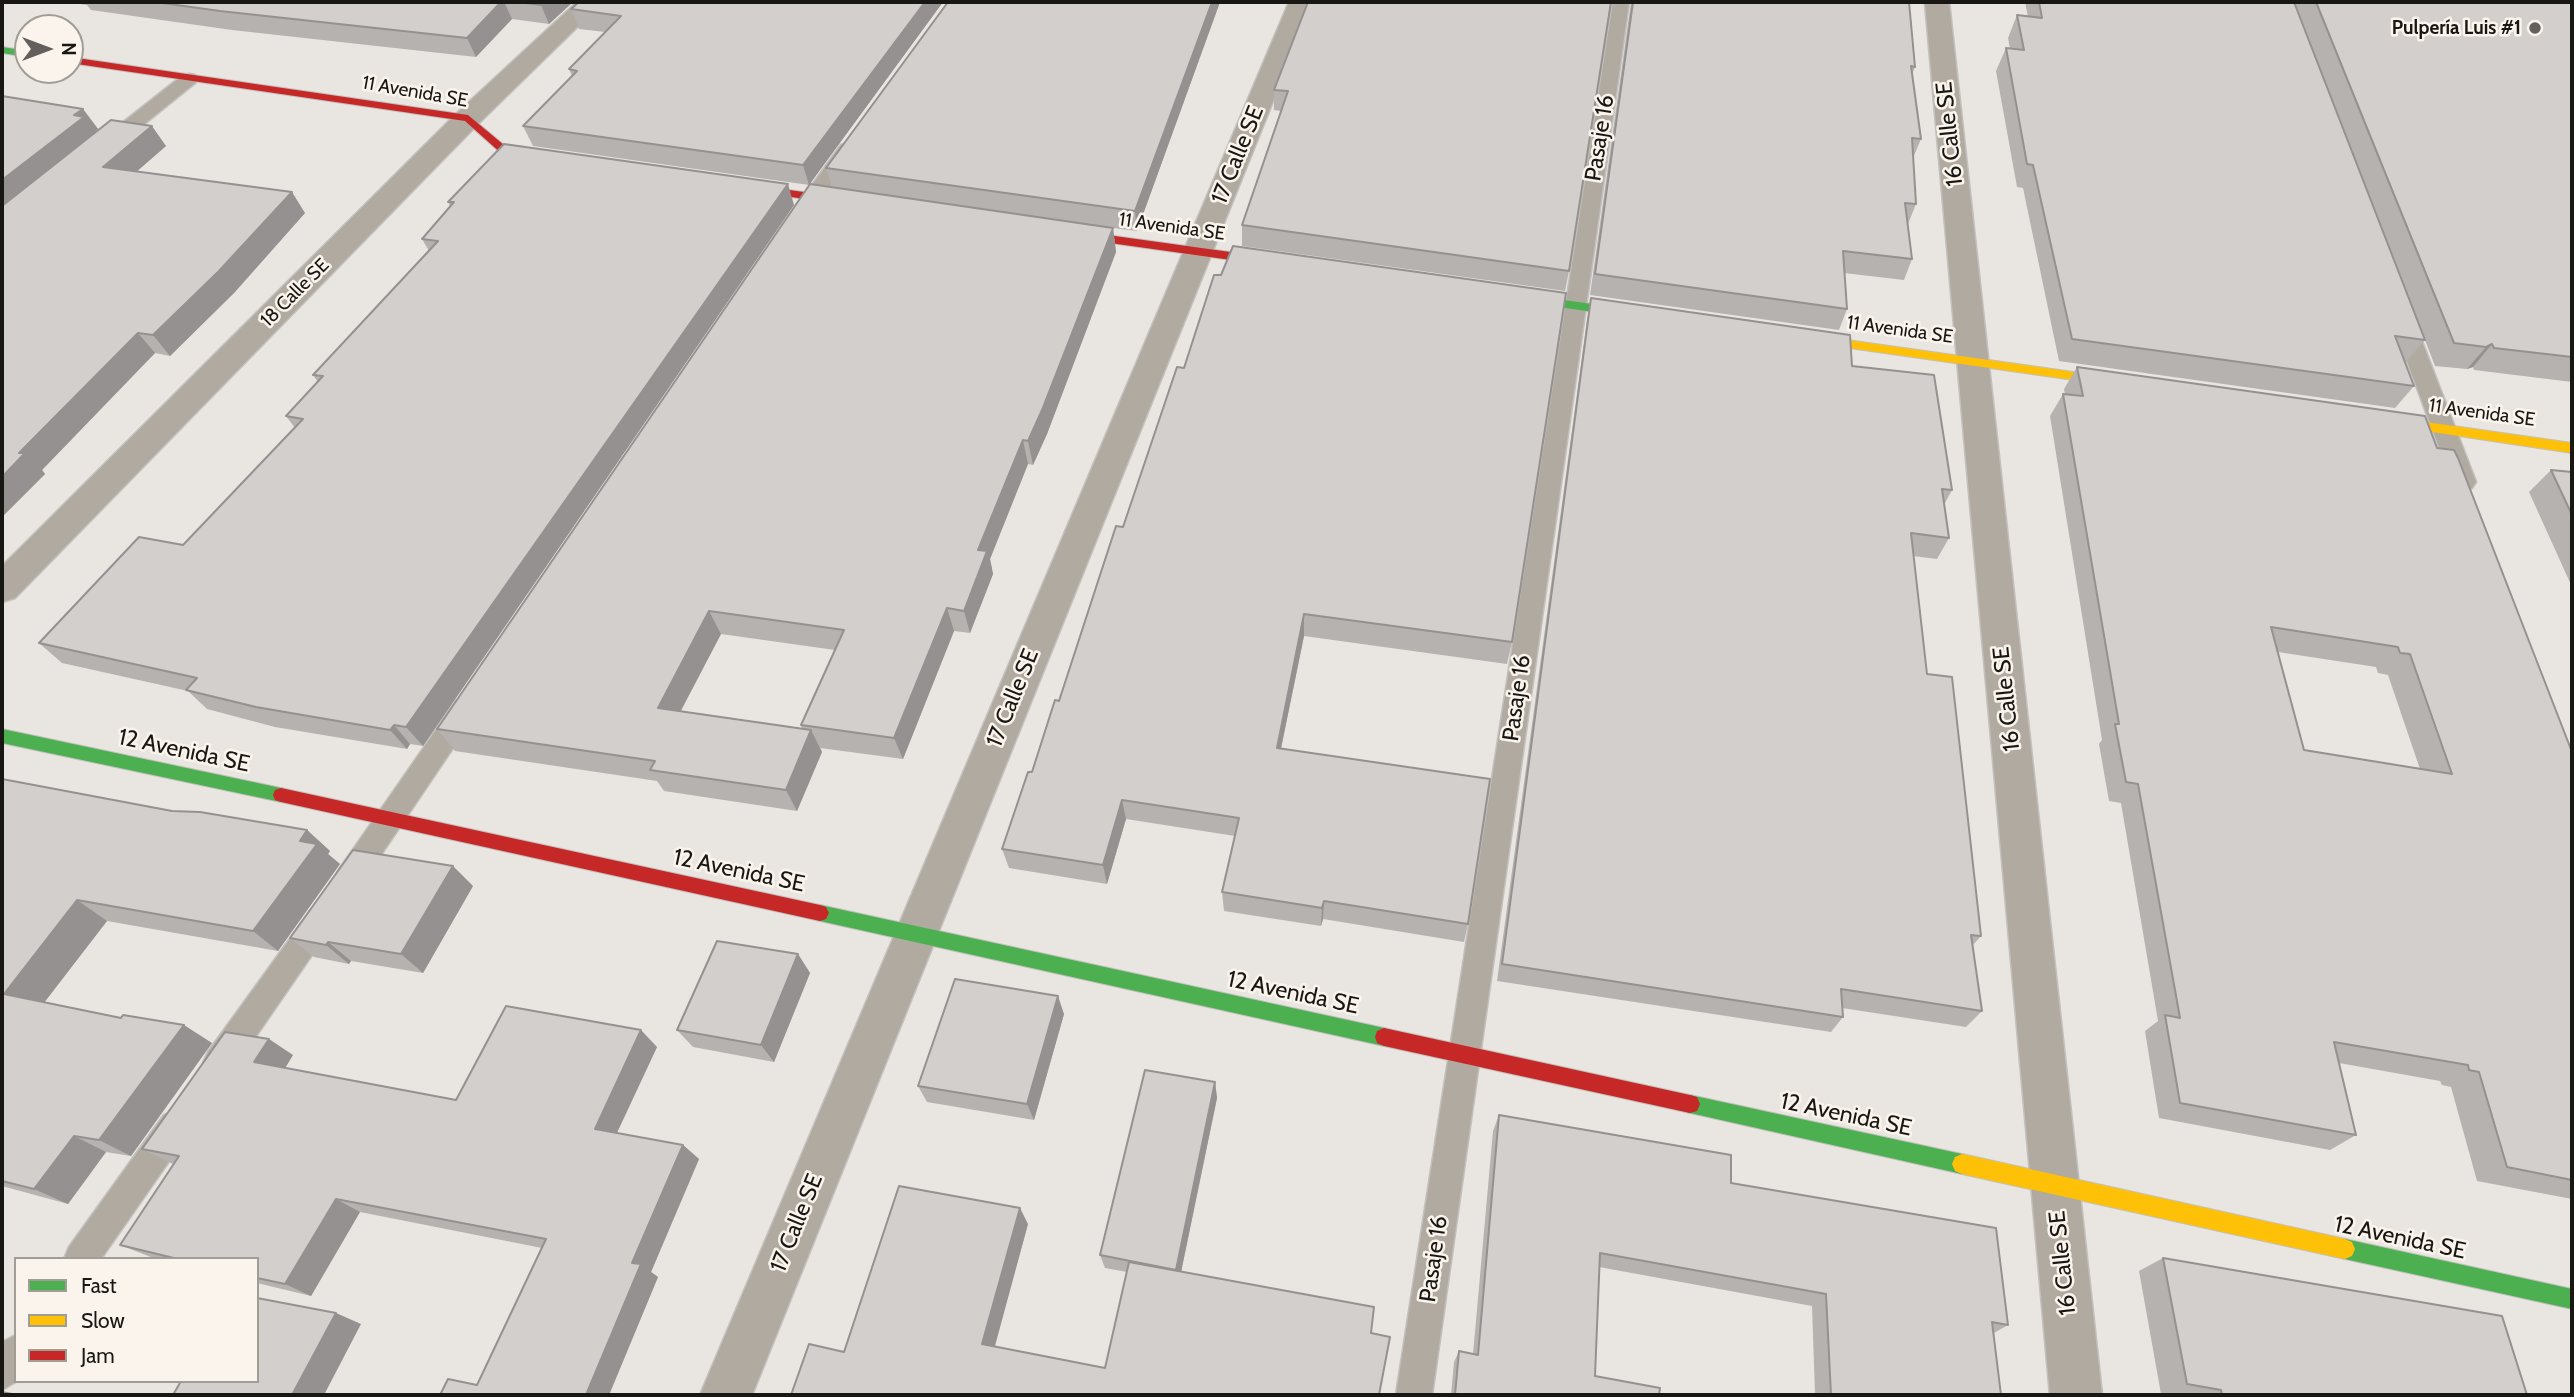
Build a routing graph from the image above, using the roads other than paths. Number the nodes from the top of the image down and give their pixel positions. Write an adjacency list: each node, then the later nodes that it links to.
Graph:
1 (591, 2): 7 (street, 18 Calle SE)
2 (1301, 2): 16 (street, 17 Calle SE)
3 (1621, 2): 20 (lane, Pasaje 16)
4 (1937, 2): 23 (street, 16 Calle SE)
5 (84, 62): 6 (street, 11 Avenida SE)
6 (189, 79): 7 (street, 11 Avenida SE); 9 (lane)
7 (468, 118): 10 (street, 11 Avenida SE); 29 (street, 18 Calle SE)
8 (860, 132): 12 (lane)
9 (85, 162)
10 (573, 163)
11 (720, 184): 12 (street)
12 (813, 197): 13 (street); 15 (lane)
13 (868, 205)
14 (1046, 230): 16 (street, 11 Avenida SE)
15 (790, 232)
16 (1198, 252): 17 (street, 11 Avenida SE); 33 (street, 17 Calle SE)
17 (1292, 265)
18 (1494, 294): 20 (street)
19 (2395, 300): 26 (lane)
20 (1575, 305): 21 (street); 34 (lane, Pasaje 16)
21 (1657, 317)
22 (1781, 335): 23 (street, 11 Avenida SE)
23 (1973, 362): 24 (street, 11 Avenida SE); 37 (street, 16 Calle SE)
24 (2139, 386)
25 (2360, 417): 26 (street, 11 Avenida SE)
26 (2443, 429): 27 (street, 11 Avenida SE); 28 (lane)
27 (2572, 448)
28 (2473, 507)
29 (2, 589)
30 (478, 691): 32 (lane)
31 (2, 736): 32 (street, 12 Avenida SE)
32 (392, 818): 33 (street, 12 Avenida SE); 35 (lane)
33 (917, 933): 34 (street, 12 Avenida SE); 42 (street, 17 Calle SE)
34 (1465, 1054): 37 (street, 12 Avenida SE); 43 (lane, Pasaje 16)
35 (209, 1078)
36 (193, 1101): 38 (lane)
37 (2055, 1185): 39 (street, 12 Avenida SE); 44 (street, 16 Calle SE)
38 (82, 1257)
39 (2572, 1299)
40 (14, 1355): 41 (lane)
41 (2, 1372)
42 (726, 1395)
43 (1413, 1395)
44 (2076, 1395)

